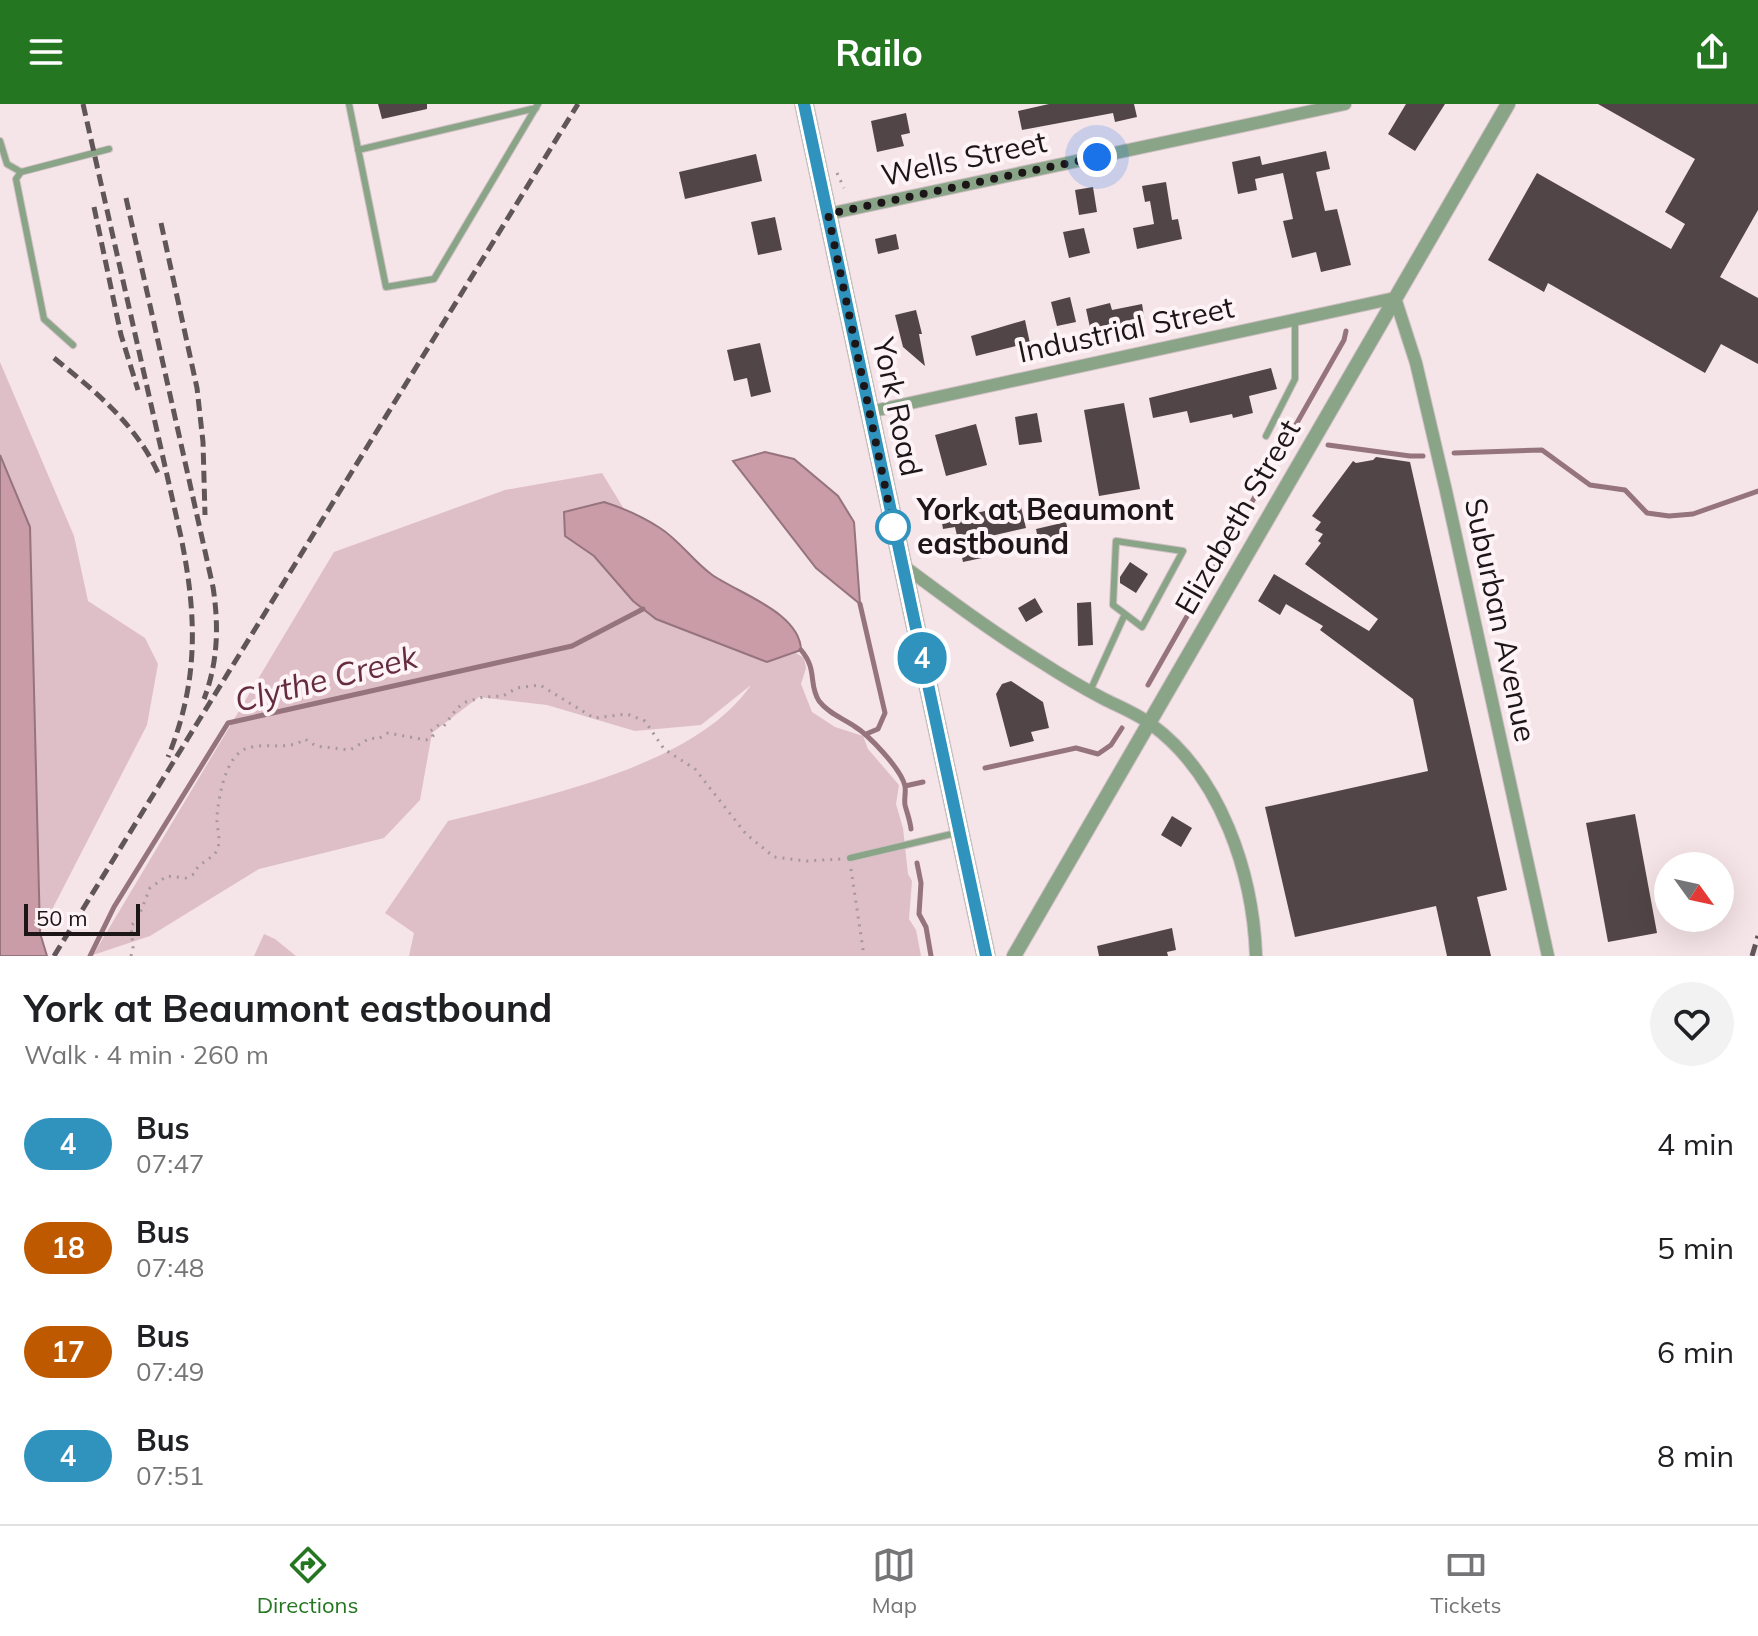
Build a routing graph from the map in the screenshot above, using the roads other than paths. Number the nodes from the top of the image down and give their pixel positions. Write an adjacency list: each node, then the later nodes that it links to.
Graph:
1 (349, 104): 8 (lane)
2 (804, 104): 10 (main road, York Road)
3 (1345, 104): 10 (street, Wells Street)
4 (1508, 104): 11 (street, Elizabeth Street)
5 (537, 106): 8 (lane); 8 (lane)
6 (0, 141): 9 (lane)
7 (109, 149): 9 (lane)
8 (358, 150)
9 (21, 172): 13 (lane)
10 (828, 214): 14 (main road, York Road)
11 (1395, 298): 12 (street, Industrial Street); 19 (street, Elizabeth Street); 25 (street, Suburban Avenue)
12 (1295, 321): 14 (street, Industrial Street); 15 (lane)
13 (73, 345)
14 (869, 412): 16 (main road, York Road)
15 (1266, 436)
16 (901, 564): 18 (street); 20 (main road, York Road)
17 (1125, 614): 17 (lane); 18 (lane)
18 (1090, 691): 19 (street)
19 (1150, 722): 23 (street, Elizabeth Street); 24 (street)
20 (960, 832): 21 (lane); 22 (main road, York Road)
21 (850, 858)
22 (986, 956)
23 (1014, 956)
24 (1256, 956)
25 (1548, 956)

